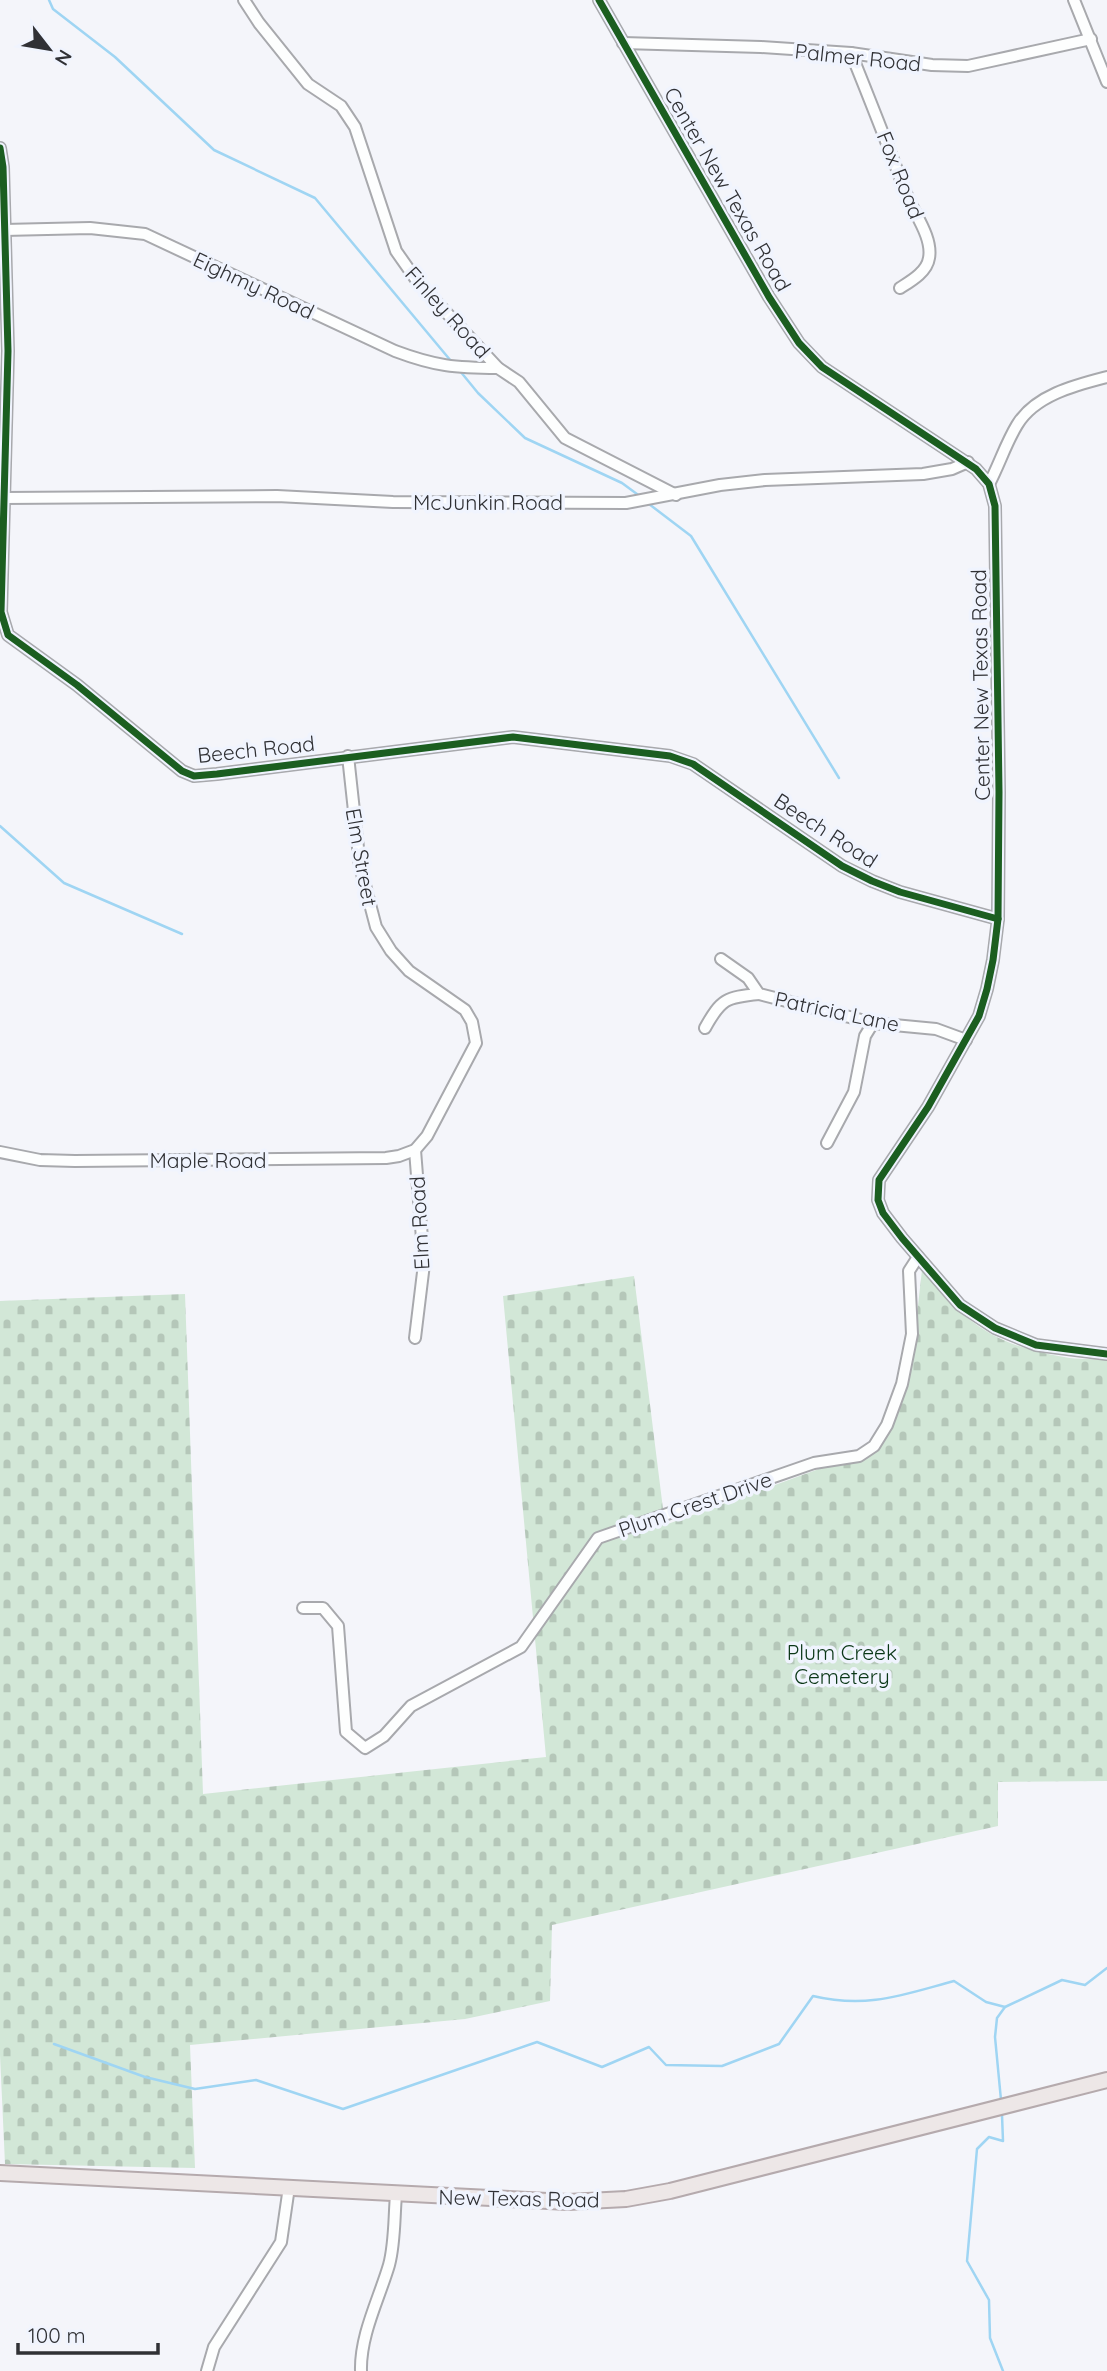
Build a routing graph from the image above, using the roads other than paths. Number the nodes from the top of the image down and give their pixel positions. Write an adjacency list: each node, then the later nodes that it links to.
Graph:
1 (244, 0): 11 (street, Finley Road)
2 (599, 0): 5 (street, Center New Texas Road)
3 (1074, 0): 4 (street)
4 (1091, 39): 6 (street, Palmer Road); 7 (street)
5 (623, 43): 6 (street, Palmer Road); 13 (street, Center New Texas Road)
6 (851, 53): 10 (street, Fox Road)
7 (1107, 82)
8 (0, 148): 9 (street, Beech Road)
9 (4, 230): 11 (street, Eighmy Road); 16 (street, Beech Road)
10 (900, 288)
11 (498, 368): 15 (street, Finley Road)
12 (1107, 377): 14 (street)
13 (968, 462): 14 (street, Center New Texas Road); 15 (street, McJunkin Road)
14 (989, 484): 18 (street, Center New Texas Road)
15 (676, 495): 16 (street, McJunkin Road)
16 (4, 498): 17 (street, Beech Road)
17 (348, 756): 18 (street, Beech Road); 25 (street, Elm Street)
18 (998, 919): 23 (street, Center New Texas Road)
19 (721, 959): 20 (street, Patricia Lane)
20 (759, 994): 21 (street, Patricia Lane); 22 (street)
21 (873, 1023): 23 (street, Patricia Lane); 24 (street)
22 (705, 1028)
23 (966, 1040): 27 (street, Center New Texas Road)
24 (827, 1143)
25 (415, 1150): 26 (street, Maple Road); 28 (street, Elm Road)
26 (0, 1152)
27 (918, 1257): 29 (street, Center New Texas Road); 30 (street, Plum Crest Drive)
28 (415, 1338)
29 (1107, 1353)
30 (303, 1608)
31 (1107, 2080): 34 (main road, New Texas Road)
32 (0, 2173): 33 (main road, New Texas Road)
33 (289, 2187): 34 (main road, New Texas Road); 35 (street)
34 (396, 2195): 36 (street)
35 (207, 2371)
36 (361, 2371)

